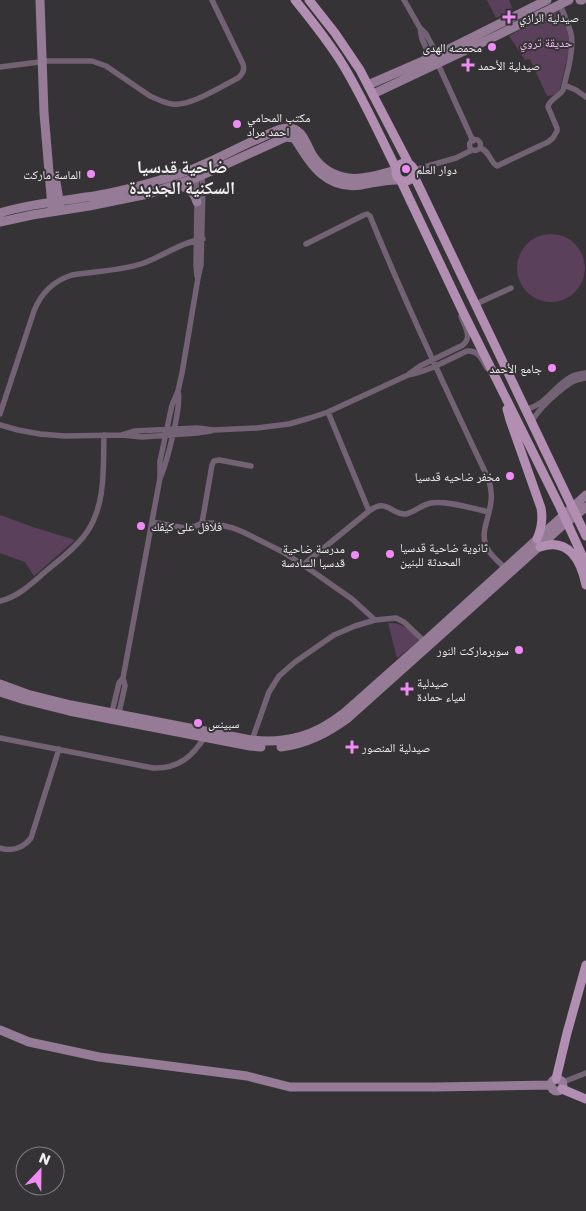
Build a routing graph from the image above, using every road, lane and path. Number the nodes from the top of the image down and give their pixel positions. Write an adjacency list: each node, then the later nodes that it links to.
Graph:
1 (40, 0): 10 (main road)
2 (44, 0): 10 (main road)
3 (212, 0): 10 (street)
4 (295, 0): 20 (main road)
5 (309, 0): 13 (main road)
6 (404, 0): 11 (street)
7 (547, 0): 11 (main road)
8 (569, 0): 9 (main road)
9 (560, 5): 11 (main road); 14 (street)
10 (44, 61): 12 (street); 27 (main road)
11 (436, 61): 13 (main road); 15 (main road); 17 (street)
12 (0, 67)
13 (368, 85): 15 (main road)
14 (564, 85): 16 (street); 18 (street)
15 (373, 94): 21 (main road)
16 (586, 97)
17 (473, 140): 18 (street); 19 (street)
18 (480, 148): 19 (street)
19 (472, 150): 21 (street)
20 (396, 169): 21 (main road); 23 (main road); 24 (main road)
21 (412, 170): 24 (main road); 33 (main road)
22 (199, 173): 23 (main road); 25 (main road); 26 (street); 27 (main road); 30 (street)
23 (385, 177): 24 (main road)
24 (400, 181): 34 (main road)
25 (176, 186): 26 (main road); 27 (main road)
26 (198, 202): 30 (street)
27 (56, 206): 28 (main road); 29 (main road)
28 (0, 212)
29 (0, 222)
30 (200, 239): 44 (street); 47 (street)
31 (306, 244): 37 (street)
32 (511, 288): 33 (street)
33 (476, 304): 42 (main road)
34 (462, 310): 35 (street); 39 (main road)
35 (463, 345): 36 (street); 37 (street)
36 (467, 351): 37 (street); 39 (street)
37 (434, 363): 43 (street); 53 (street)
38 (586, 373): 42 (street)
39 (495, 377): 41 (main road)
40 (586, 378): 45 (street)
41 (506, 399): 57 (main road); 58 (main road)
42 (526, 409): 45 (main road)
43 (328, 412): 47 (street); 52 (street)
44 (0, 414)
45 (531, 423): 56 (main road)
46 (0, 425): 48 (street)
47 (170, 432): 48 (street); 54 (street)
48 (104, 435): 62 (street)
49 (251, 466): 55 (street)
50 (586, 495): 51 (main road)
51 (582, 507): 57 (main road)
52 (369, 510): 53 (street); 59 (street)
53 (489, 512): 60 (street)
54 (152, 522): 55 (street); 67 (street)
55 (202, 524): 59 (street)
56 (586, 536)
57 (539, 543): 60 (main road); 61 (main road); 64 (main road)
58 (586, 564)
59 (303, 565): 63 (street)
60 (505, 568): 64 (main road)
61 (586, 585)
62 (0, 601)
63 (376, 620): 64 (street); 70 (street)
64 (427, 644): 70 (main road)
65 (0, 684): 67 (main road)
66 (0, 692): 67 (main road)
67 (115, 717): 68 (main road)
68 (207, 735): 70 (main road); 71 (street)
69 (0, 738): 71 (street)
70 (250, 744)
71 (59, 750): 72 (street)
72 (0, 848)
73 (586, 965): 76 (main road)
74 (0, 1030): 76 (main road)
75 (586, 1073): 76 (street)
76 (558, 1084): 77 (main road)
77 (586, 1099)

